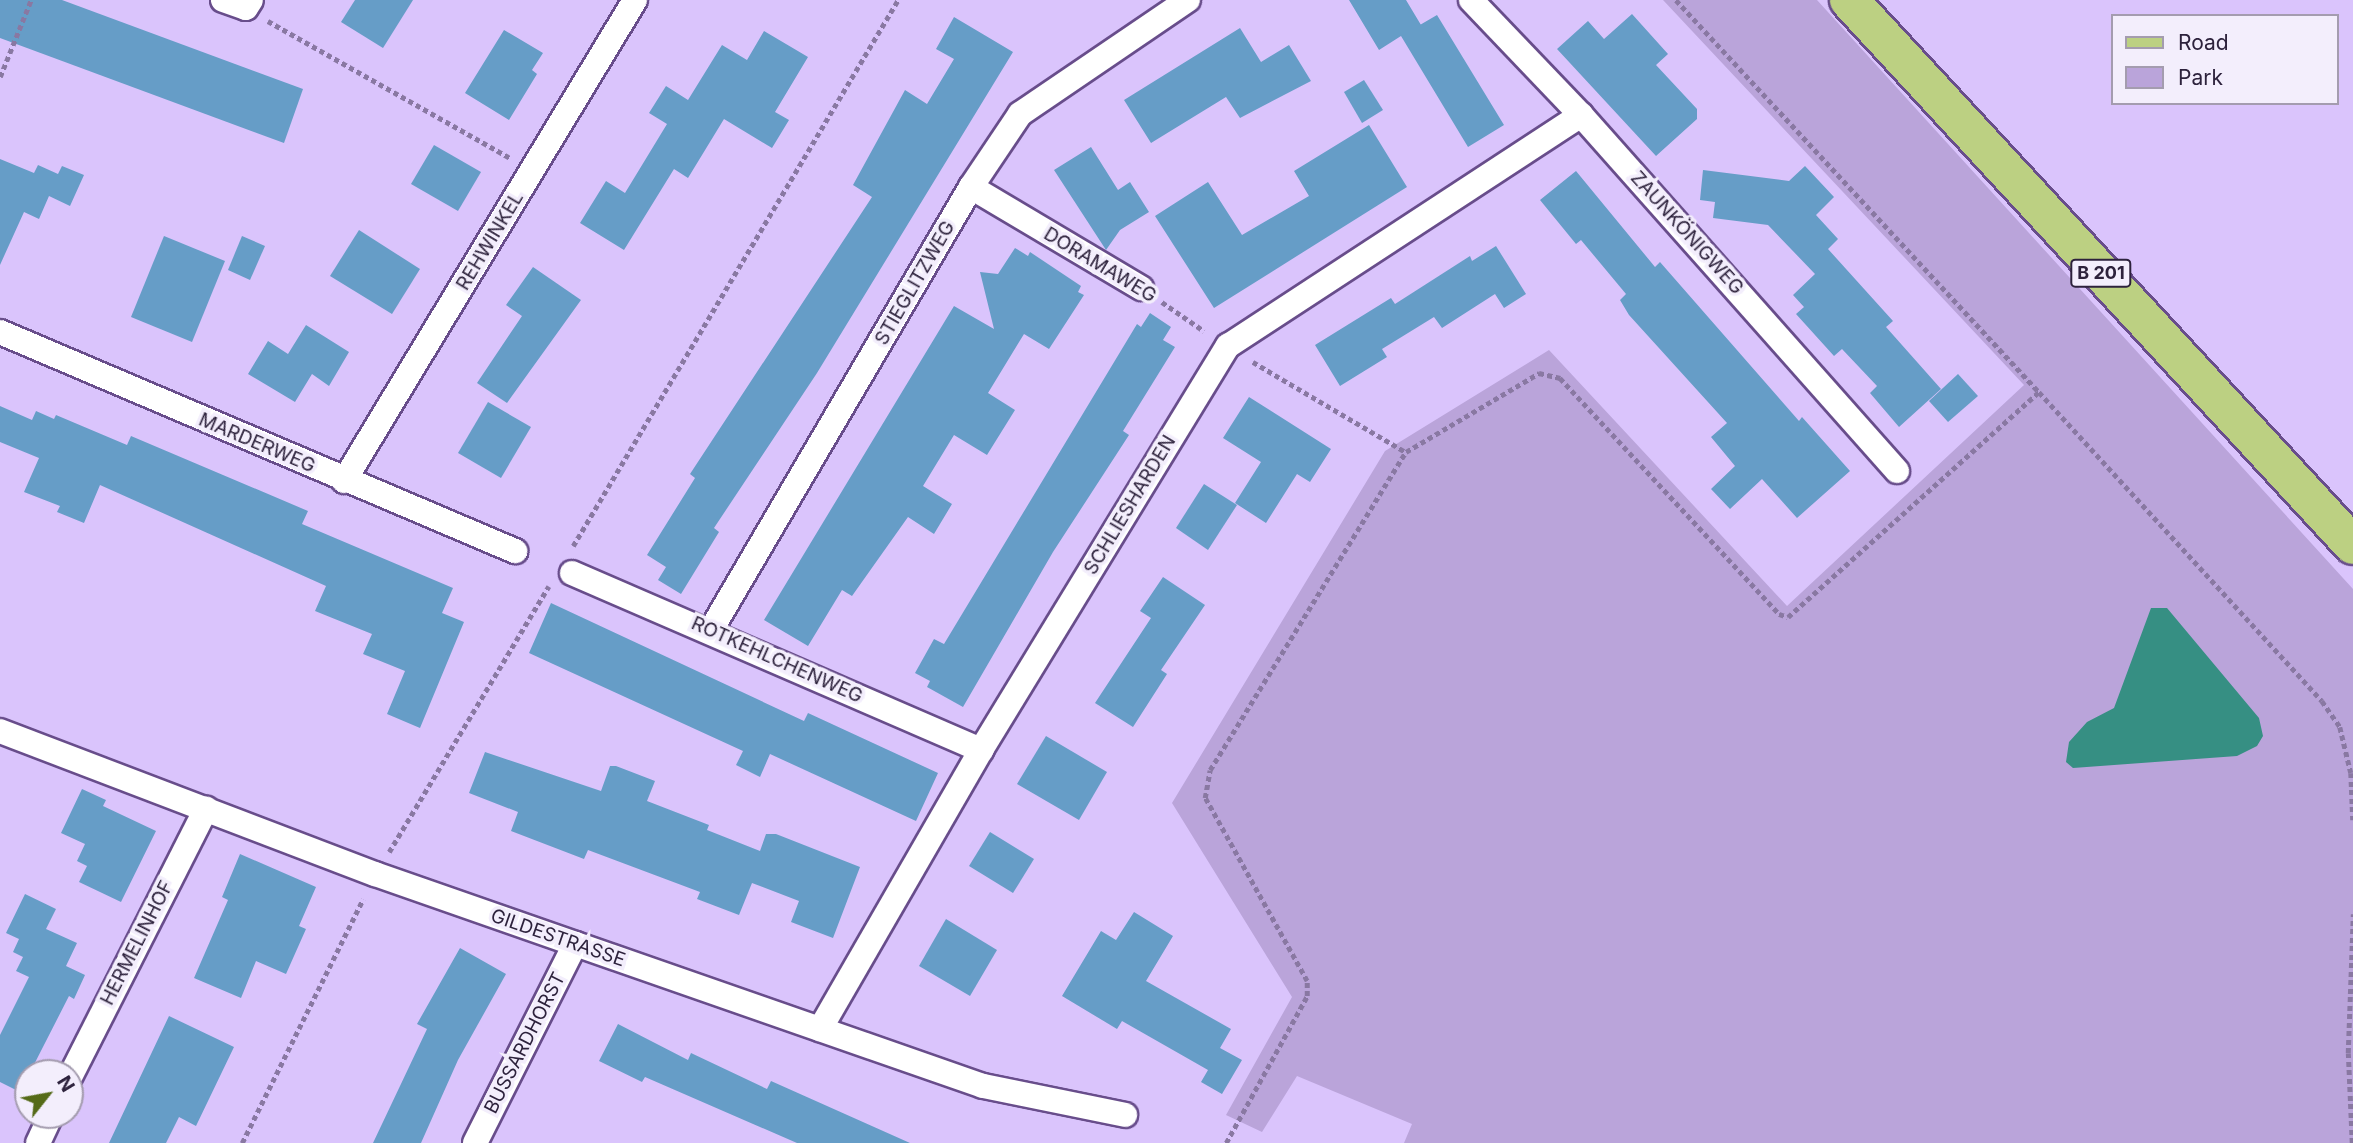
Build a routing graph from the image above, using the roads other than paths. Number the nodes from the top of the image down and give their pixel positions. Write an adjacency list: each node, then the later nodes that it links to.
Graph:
1 (635, 0): 10 (street, REHWINKEL)
2 (1188, 0): 6 (street, STIEGLITZWEG)
3 (1471, 0): 5 (street, ZAUNKÖNIGWEG)
4 (1849, 0): 11 (main road, B 201)
5 (1581, 114): 9 (street, ZAUNKÖNIGWEG); 16 (street, SCHLIESHARDEN)
6 (971, 187): 7 (street, DORAMAWEG); 14 (street, STIEGLITZWEG)
7 (1141, 288)
8 (0, 332): 10 (street, MARDERWEG)
9 (1897, 471)
10 (344, 481): 12 (street, MARDERWEG)
11 (2353, 545)
12 (515, 551)
13 (569, 565): 14 (street, ROTKEHLCHENWEG)
14 (711, 630): 16 (street, ROTKEHLCHENWEG)
15 (0, 731): 17 (street, GILDESTRASSE)
16 (981, 750): 19 (street, SCHLIESHARDEN)
17 (206, 810): 18 (street, GILDESTRASSE); 20 (street, HERMELINHOF)
18 (575, 944): 19 (street, GILDESTRASSE); 22 (street, BUSSARDHORST)
19 (820, 1028): 21 (street, GILDESTRASSE)
20 (79, 1059)
21 (1125, 1115)
22 (475, 1143)

